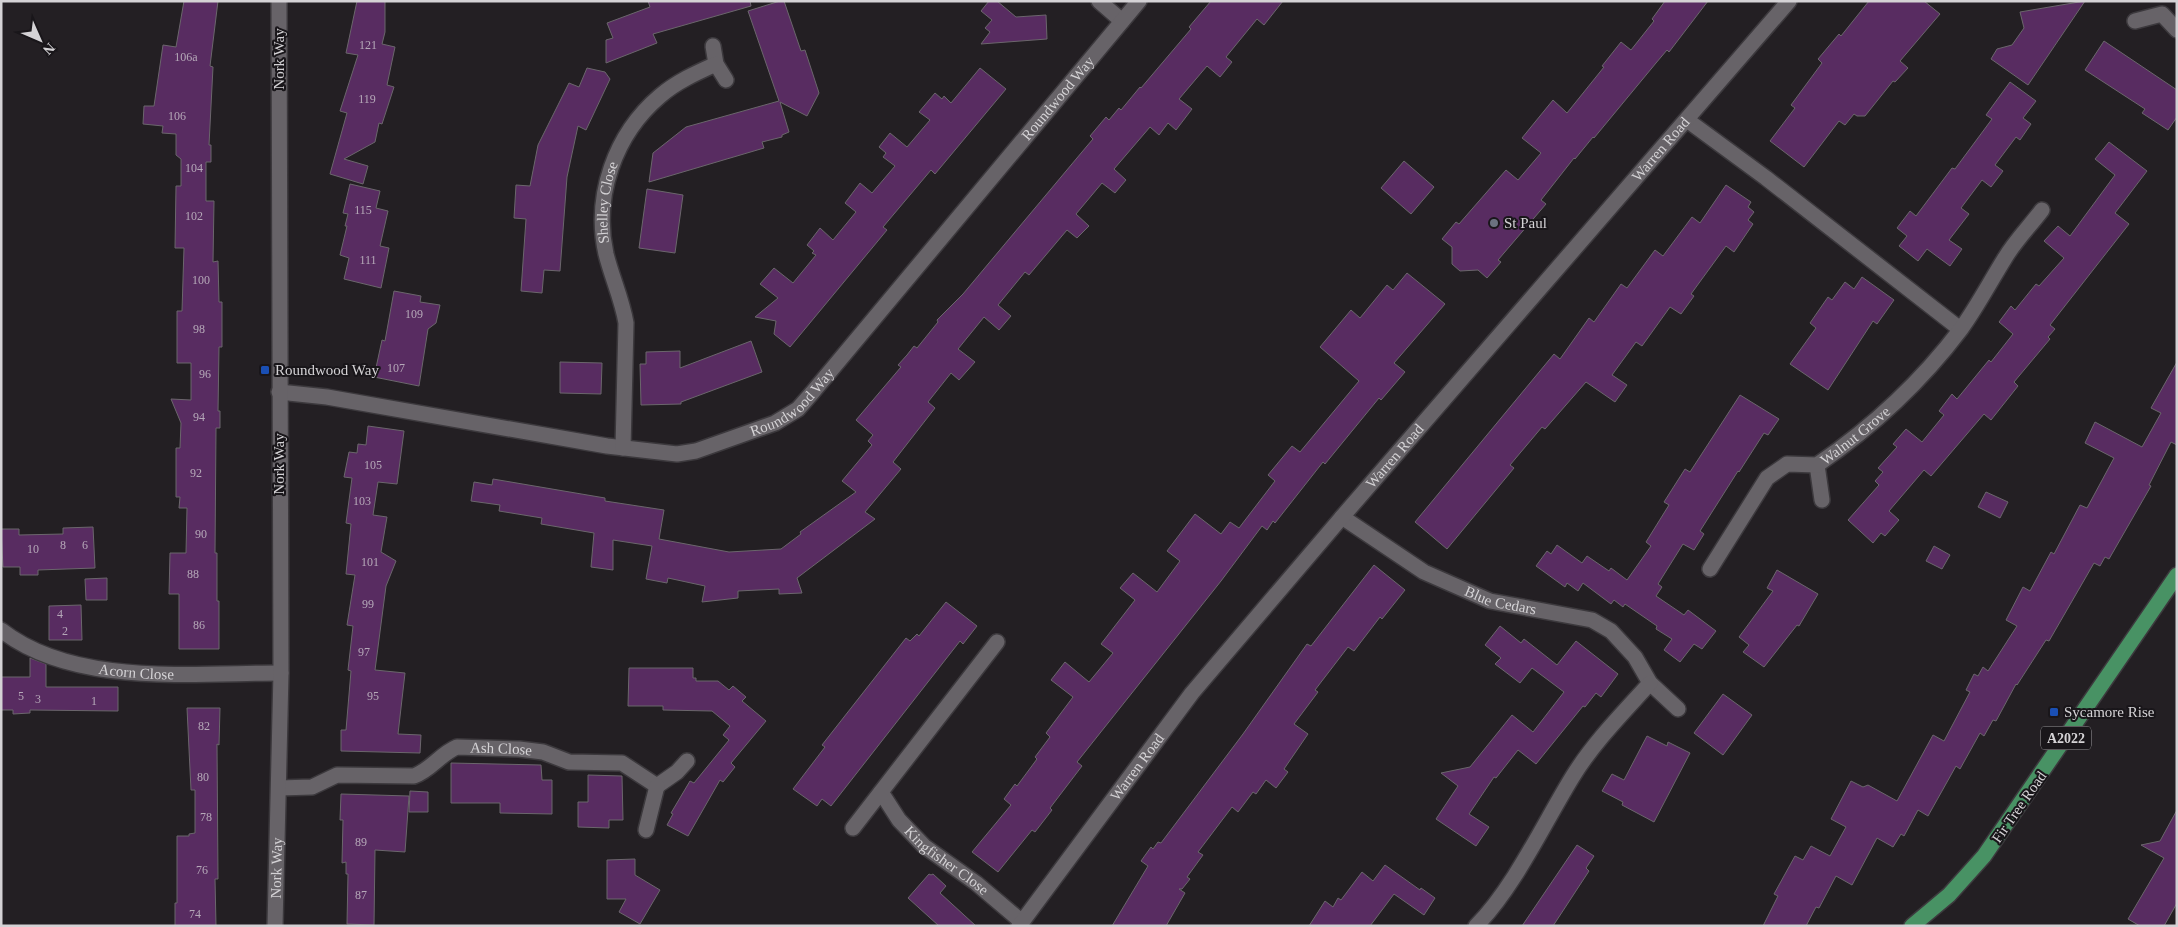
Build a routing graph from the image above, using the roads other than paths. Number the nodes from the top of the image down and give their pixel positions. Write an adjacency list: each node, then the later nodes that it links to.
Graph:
1 (279, 1): 15 (street, Nork Way)
2 (1099, 1): 6 (street)
3 (1139, 1): 6 (street, Roundwood Way)
4 (1789, 1): 12 (street, Warren Road)
5 (2163, 8): 7 (street); 8 (street)
6 (1122, 21): 16 (street, Roundwood Way)
7 (2135, 22)
8 (2177, 30)
9 (713, 46): 10 (street)
10 (716, 64): 11 (street); 16 (street, Shelley Close)
11 (726, 80)
12 (1687, 120): 14 (street); 19 (street, Warren Road)
13 (2042, 210): 14 (street, Walnut Grove)
14 (1960, 330): 17 (street, Walnut Grove)
15 (279, 392): 16 (street, Roundwood Way); 24 (street, Nork Way)
16 (623, 448)
17 (1817, 465): 18 (street); 20 (street, Walnut Grove)
18 (1822, 500)
19 (1342, 517): 25 (street, Blue Cedars); 33 (street, Warren Road)
20 (1710, 569)
21 (2177, 575): 36 (main road, Fir Tree Road / A2022)
22 (1, 630): 24 (street, Acorn Close)
23 (997, 642): 30 (street)
24 (280, 673): 29 (street, Nork Way)
25 (1650, 683): 26 (street, Blue Cedars); 35 (street)
26 (1678, 709)
27 (687, 761): 28 (street)
28 (657, 786): 29 (street, Ash Close); 32 (street)
29 (279, 788): 34 (street, Nork Way)
30 (881, 792): 31 (street); 33 (street, Kingfisher Close)
31 (853, 828)
32 (646, 830)
33 (1021, 924)
34 (275, 926)
35 (1476, 926)
36 (1912, 926)

